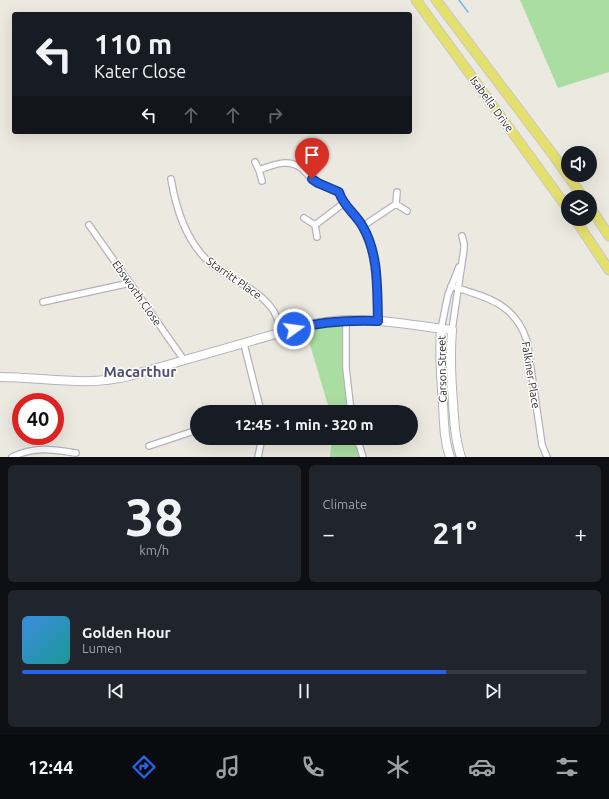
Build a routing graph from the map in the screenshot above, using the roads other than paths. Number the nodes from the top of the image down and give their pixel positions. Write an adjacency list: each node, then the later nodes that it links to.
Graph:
1 (416, 0): 9 (main road, Isabella Drive)
2 (436, 0): 7 (main road, Isabella Drive)
3 (255, 162): 4 (street)
4 (259, 170): 6 (street); 10 (street)
5 (171, 179): 32 (street, Starritt Place)
6 (262, 181)
7 (578, 190)
8 (397, 192): 11 (street)
9 (561, 199)
10 (344, 203): 16 (street); 17 (street)
11 (396, 204): 12 (street); 17 (street)
12 (407, 211)
13 (304, 218): 16 (street)
14 (597, 218): 20 (main road)
15 (89, 225): 24 (street, Ebsworth Close)
16 (315, 225): 21 (street)
17 (363, 226): 29 (street)
18 (580, 226): 23 (main road)
19 (462, 236): 22 (street, Carson Street)
20 (609, 236)
21 (317, 237)
22 (462, 259): 25 (street, Carson Street); 26 (street, Carson Street)
23 (609, 270)
24 (130, 283): 27 (street); 34 (street, Ebsworth Close)
25 (451, 286): 26 (street, Falkiner Place); 30 (street, Carson Street)
26 (458, 288): 31 (street, Carson Street); 48 (street, Falkiner Place)
27 (43, 302)
28 (346, 320): 29 (street); 32 (street); 37 (street)
29 (378, 321): 30 (street)
30 (441, 329): 31 (street); 46 (street, Carson Street)
31 (452, 330): 47 (street, Carson Street)
32 (282, 332): 33 (street)
33 (244, 344): 34 (street); 36 (street)
34 (184, 360): 35 (street)
35 (0, 377)
36 (259, 405)
37 (350, 405)
38 (190, 432): 41 (street)
39 (261, 445): 44 (street)
40 (359, 445): 45 (street)
41 (149, 446)
42 (76, 453): 43 (street)
43 (12, 457)
44 (258, 457)
45 (363, 457)
46 (450, 457)
47 (461, 457)
48 (547, 457)

